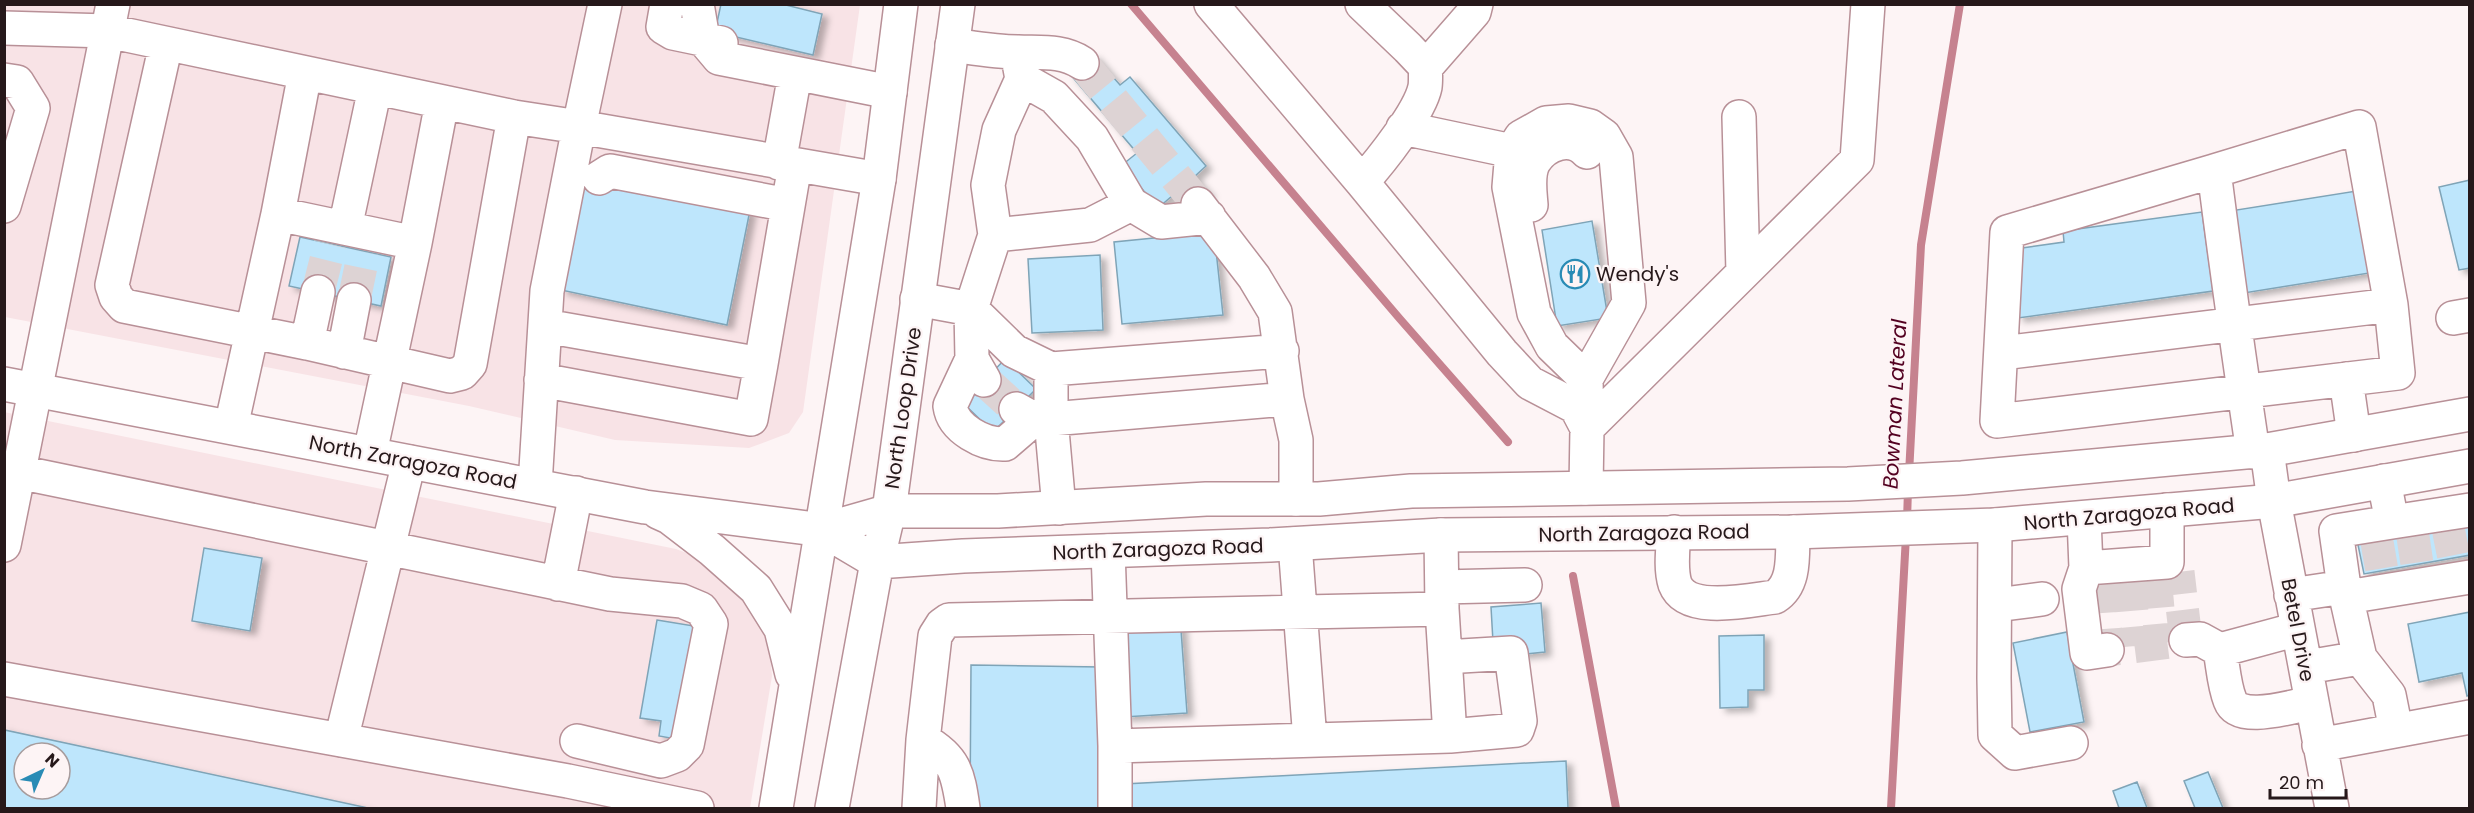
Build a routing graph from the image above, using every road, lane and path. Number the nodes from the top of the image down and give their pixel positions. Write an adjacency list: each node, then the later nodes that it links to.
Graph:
1 (605, 4): 26 (main road)
2 (667, 4): 12 (main road)
3 (697, 4): 12 (main road)
4 (901, 4): 22 (main road)
5 (958, 4): 14 (main road, North Loop Drive)
6 (1211, 4): 33 (main road)
7 (1362, 4): 17 (main road)
8 (1476, 4): 17 (main road)
9 (1868, 4): 42 (main road)
10 (110, 18): 11 (main road); 13 (main road); 63 (main road)
11 (4, 28)
12 (703, 39): 19 (main road)
13 (166, 44): 18 (main road); 52 (main road)
14 (952, 45): 16 (main road); 44 (main road, North Loop Drive)
15 (1082, 63): 16 (main road)
16 (1020, 66): 35 (main road); 39 (main road)
17 (1426, 67): 27 (main road)
18 (305, 73): 21 (main road); 38 (main road)
19 (795, 74): 22 (main road); 30 (main road)
20 (4, 80): 28 (main road)
21 (375, 87): 23 (main road); 40 (main road)
22 (890, 92): 32 (main road)
23 (442, 102): 24 (main road); 41 (main road)
24 (514, 117): 26 (main road); 57 (main road)
25 (1738, 117): 42 (main road)
26 (579, 127): 30 (main road); 34 (main road)
27 (1403, 128): 29 (main road); 33 (main road)
28 (13, 143): 37 (main road)
29 (1512, 151): 48 (main road); 49 (main road)
30 (787, 164): 32 (main road); 36 (main road)
31 (2214, 171): 46 (main road); 51 (main road, Betel Drive); 56 (main road)
32 (879, 179): 91 (main road)
33 (1362, 182): 69 (main road)
34 (582, 190): 36 (main road); 50 (main road)
35 (1131, 204): 39 (main road); 54 (main road)
36 (788, 205): 58 (main road)
37 (4, 206)
38 (278, 214): 40 (main road); 52 (main road)
39 (994, 235): 47 (main road)
40 (348, 236): 41 (main road)
41 (415, 243): 57 (main road)
42 (1743, 273): 69 (main road)
43 (318, 292): 53 (main road)
44 (917, 299): 47 (main road); 85 (main road, North Loop Drive)
45 (354, 300): 55 (main road)
46 (2391, 305): 51 (main road); 61 (main road)
47 (970, 309): 59 (main road); 67 (main road)
48 (1534, 313): 49 (main road); 60 (main road)
49 (1619, 323): 60 (main road)
50 (545, 326): 58 (main road); 62 (main road)
51 (2234, 326): 56 (main road); 64 (main road, Betel Drive)
52 (252, 331): 53 (main road); 68 (main road)
53 (307, 344): 55 (main road)
54 (1282, 351): 59 (main road); 65 (main road)
55 (344, 352): 57 (main road)
56 (2002, 353): 64 (main road)
57 (388, 362): 72 (main road)
58 (761, 364): 62 (main road)
59 (1051, 369): 67 (main road)
60 (1586, 379): 69 (main road)
61 (2346, 379): 64 (main road); 70 (main road)
62 (542, 380): 77 (main road)
63 (20, 387): 68 (main road, North Zaragoza Road); 75 (main road)
64 (2243, 390): 71 (main road, Betel Drive)
65 (1287, 399): 67 (main road); 81 (main road)
66 (2469, 414): 70 (main road, North Zaragoza Road)
67 (1034, 415): 84 (main road)
68 (231, 427): 72 (main road, North Zaragoza Road)
69 (1587, 428): 79 (main road)
70 (2354, 435): 71 (main road, North Zaragoza Road)
71 (2260, 451): 78 (main road, North Zaragoza Road); 82 (main road, Betel Drive)
72 (370, 453): 73 (main road, North Zaragoza Road)
73 (409, 462): 77 (main road, North Zaragoza Road); 97 (main road)
74 (2465, 467): 76 (main road, North Zaragoza Road); 87 (main road)
75 (12, 470): 96 (main road); 97 (main road)
76 (2384, 481): 82 (main road, North Zaragoza Road); 90 (main road)
77 (535, 485): 80 (main road, North Zaragoza Road)
78 (1746, 485): 79 (main road, North Zaragoza Road); 94 (main road)
79 (1586, 488): 81 (main road, North Zaragoza Road)
80 (576, 494): 83 (main road, North Zaragoza Road); 102 (main road)
81 (1296, 499): 84 (main road, North Zaragoza Road)
82 (2274, 501): 86 (main road, North Zaragoza Road); 105 (main road, Betel Drive)
83 (645, 507): 91 (main road, North Zaragoza Road); 119 (main road)
84 (1059, 508): 85 (main road, North Zaragoza Road)
85 (889, 510): 91 (main road, North Zaragoza Road); 99 (main road, North Loop Drive)
86 (2167, 510): 88 (main road, North Zaragoza Road); 100 (main road)
87 (2458, 514): 90 (main road)
88 (2084, 518): 89 (main road, North Zaragoza Road); 100 (main road)
89 (1995, 525): 92 (main road, North Zaragoza Road); 108 (main road)
90 (2393, 527): 104 (main road)
91 (823, 530): 99 (main road, North Zaragoza Road); 119 (main road)
92 (1793, 531): 93 (main road, North Zaragoza Road); 93 (main road)
93 (1674, 532): 94 (main road, North Zaragoza Road)
94 (1441, 535): 95 (main road, North Zaragoza Road); 106 (main road)
95 (1295, 544): 98 (main road, North Zaragoza Road); 109 (main road)
96 (4, 545)
97 (388, 548): 102 (main road); 124 (main road)
98 (1108, 551): 99 (main road, North Zaragoza Road); 110 (main road)
99 (877, 562): 133 (main road, North Loop Drive)
100 (2133, 570): 114 (main road)
101 (2461, 572): 104 (main road)
102 (558, 584): 127 (main road)
103 (1525, 585): 106 (main road)
104 (2346, 592): 105 (main road); 116 (main road)
105 (2291, 595): 111 (main road, Betel Drive)
106 (1442, 598): 109 (main road); 115 (main road)
107 (2042, 599): 108 (main road)
108 (1996, 605): 128 (main road)
109 (1299, 612): 110 (main road); 126 (main road)
110 (1112, 617): 125 (main road); 130 (main road)
111 (2298, 629): 113 (main road); 117 (main road, Betel Drive)
112 (2186, 640): 113 (main road)
113 (2220, 650): 120 (main road)
114 (2107, 651)
115 (1445, 657): 123 (main road); 123 (main road)
116 (2360, 658): 117 (main road); 122 (main road)
117 (2307, 667): 120 (main road, Betel Drive)
118 (4, 679): 124 (main road)
119 (795, 688): 132 (main road)
120 (2312, 703): 129 (main road, Betel Drive)
121 (2469, 717): 122 (main road)
122 (2396, 730): 129 (main road)
123 (1450, 736): 126 (main road)
124 (341, 740): 131 (main road)
125 (923, 740): 134 (main road); 135 (main road)
126 (1310, 740): 130 (main road)
127 (577, 741)
128 (2071, 743)
129 (2319, 745): 137 (main road, Betel Drive)
130 (1115, 746): 136 (main road)
131 (697, 808)
132 (776, 808)
133 (832, 808)
134 (919, 808)
135 (963, 808)
136 (1115, 808)
137 (2332, 808)

